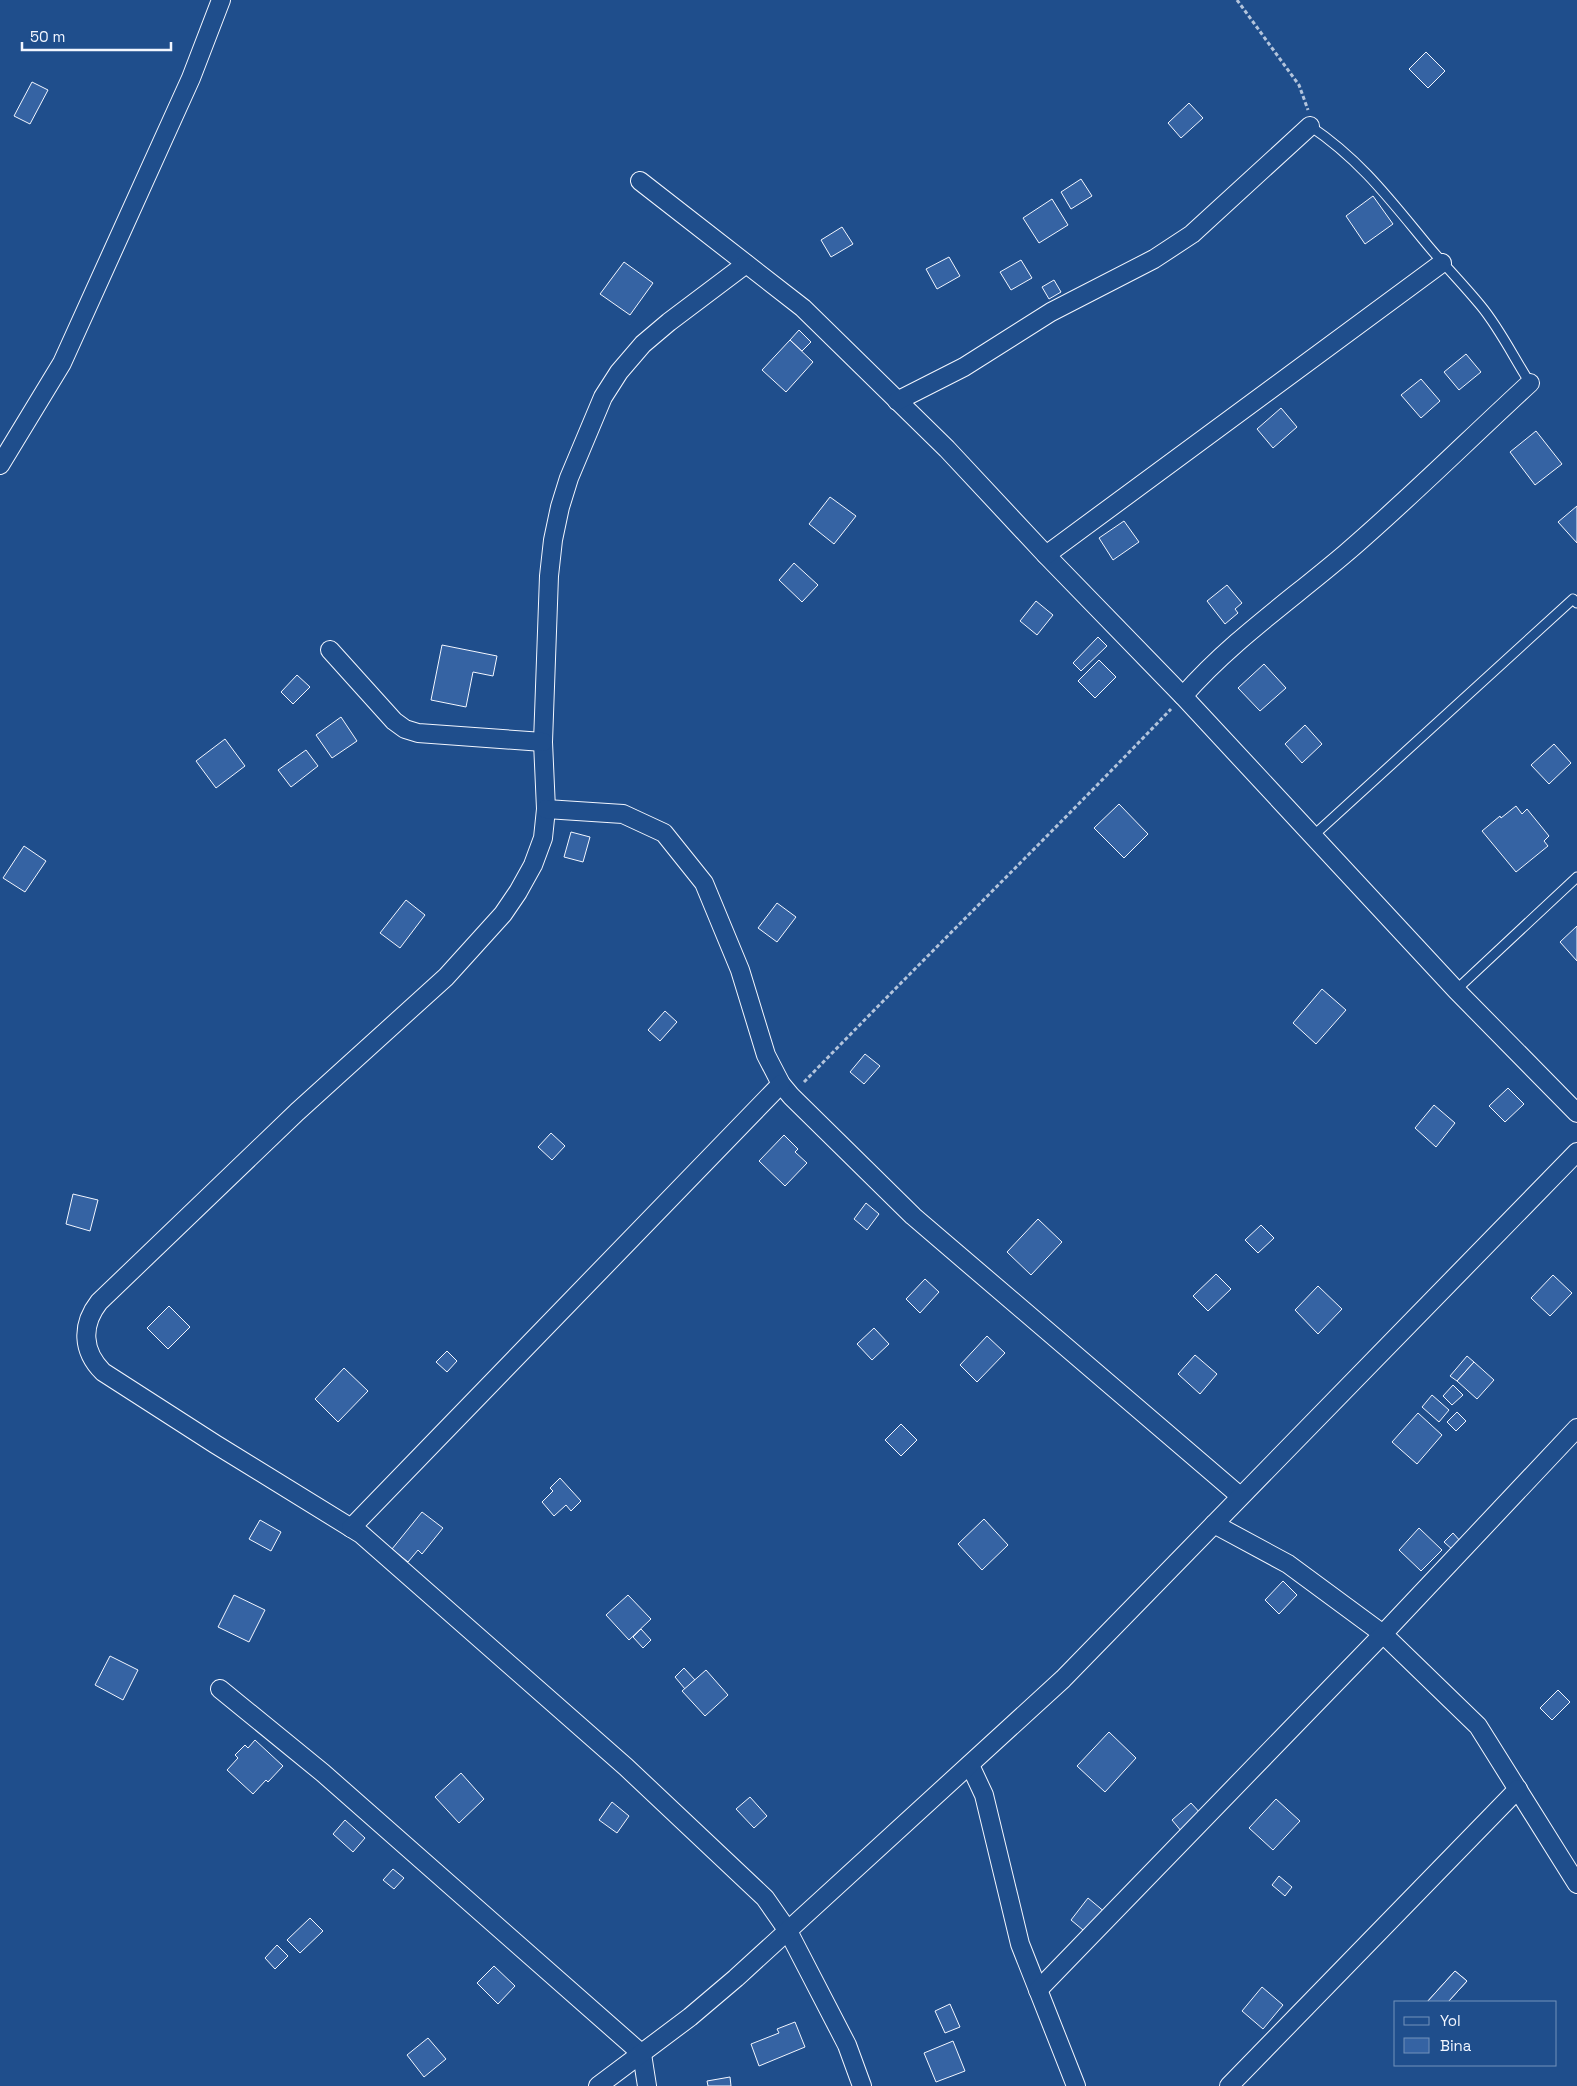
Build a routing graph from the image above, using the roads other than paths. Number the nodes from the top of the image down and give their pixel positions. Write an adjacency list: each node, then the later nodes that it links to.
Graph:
1 (220, 0): 8 (street)
2 (1310, 126): 4 (lane); 7 (street)
3 (640, 181): 5 (street)
4 (1442, 263): 6 (lane); 9 (street)
5 (746, 264): 7 (street); 13 (street)
6 (1530, 383): 12 (street)
7 (897, 401): 9 (street)
8 (0, 465)
9 (1046, 555): 12 (street)
10 (1577, 604): 15 (lane)
11 (330, 650): 13 (street)
12 (1183, 696): 15 (street)
13 (543, 742): 14 (street)
14 (546, 809): 18 (street); 24 (street)
15 (1313, 836): 17 (street)
16 (1577, 877): 17 (lane)
17 (1456, 990): 19 (street)
18 (786, 1090): 22 (street); 24 (street)
19 (1577, 1113)
20 (1577, 1152): 22 (street)
21 (1577, 1428): 25 (street)
22 (1240, 1496): 23 (street)
23 (1214, 1524): 25 (street); 27 (street)
24 (351, 1528): 30 (street)
25 (1383, 1634): 28 (street); 31 (street)
26 (220, 1689): 32 (street)
27 (970, 1764): 30 (street); 31 (street)
28 (1518, 1789): 29 (street); 37 (street)
29 (1577, 1884)
30 (788, 1931): 32 (street); 35 (street)
31 (1038, 1990): 36 (street)
32 (642, 2054): 33 (street); 34 (street)
33 (598, 2086)
34 (647, 2086)
35 (862, 2086)
36 (1076, 2086)
37 (1229, 2086)

